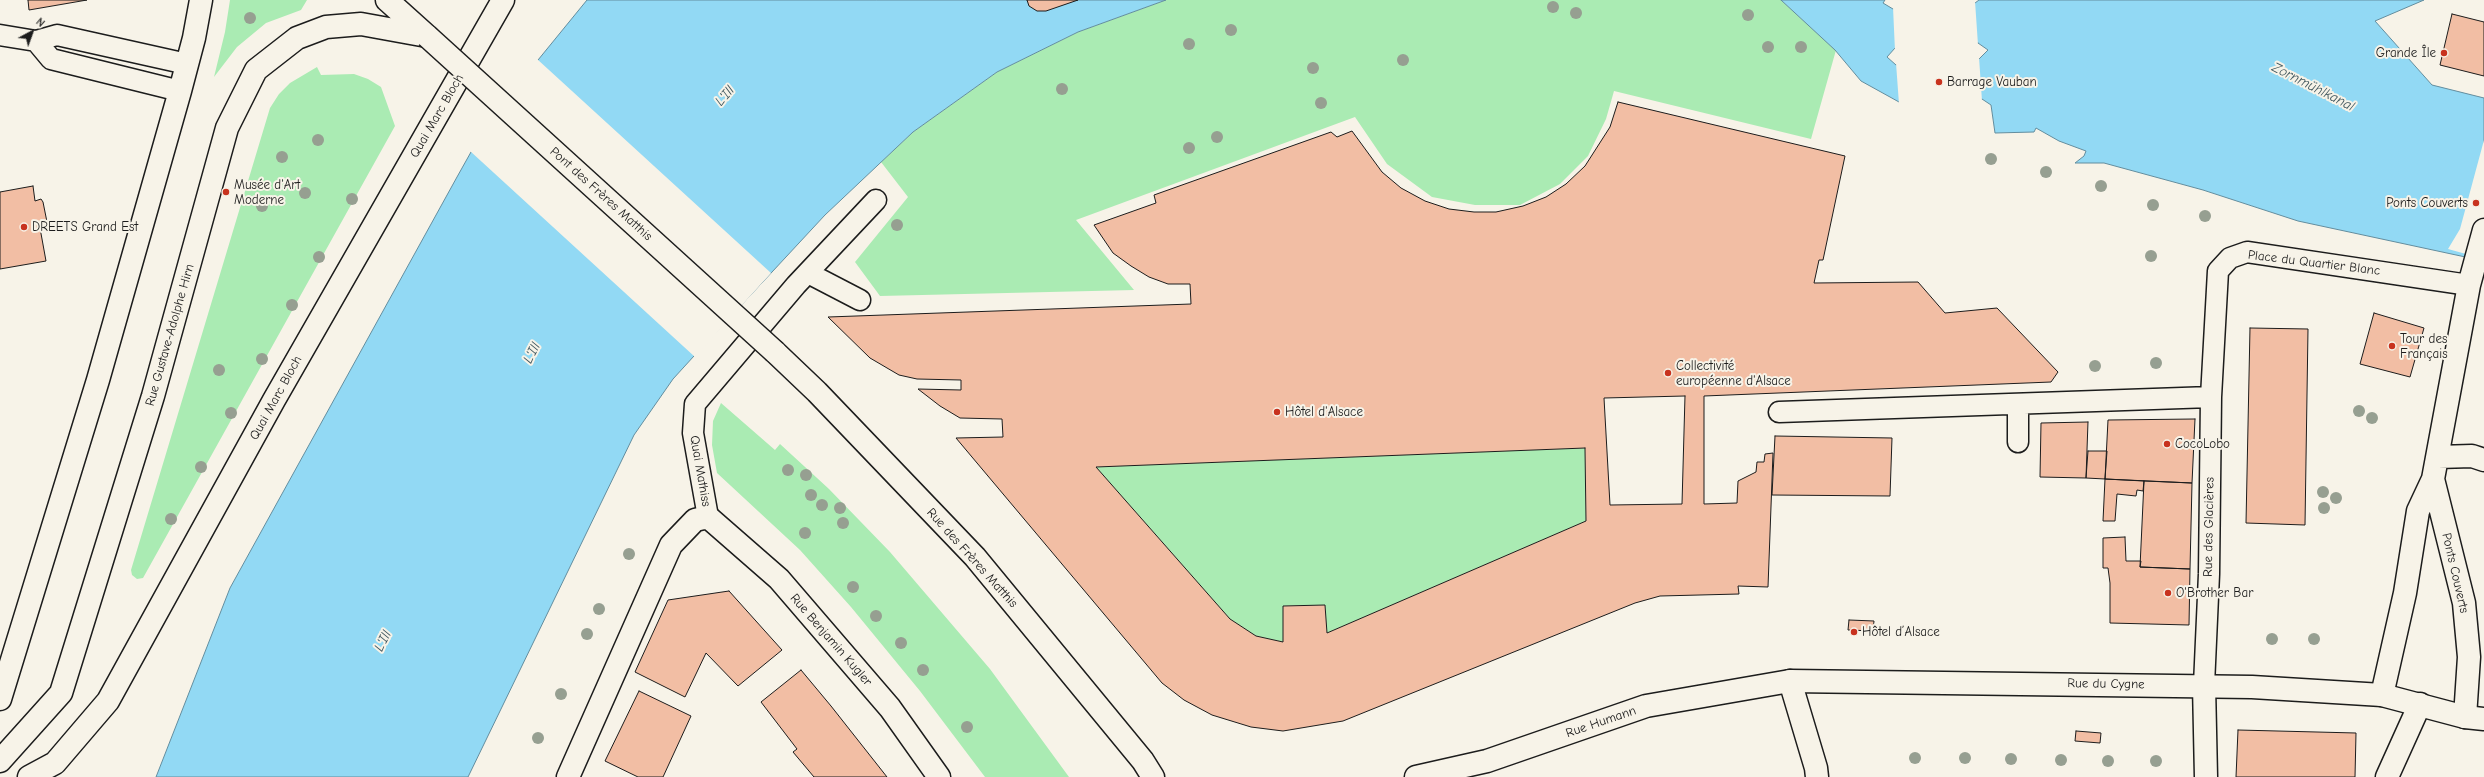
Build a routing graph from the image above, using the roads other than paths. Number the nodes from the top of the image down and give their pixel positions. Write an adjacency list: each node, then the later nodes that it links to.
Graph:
1 (201, 0): 8 (street)
2 (387, 0): 6 (street)
3 (403, 0): 6 (street)
4 (503, 0): 32 (street, Quai Marc Bloch)
5 (0, 35): 7 (lane)
6 (427, 36): 15 (street, Pont des Frères Matthis, bridge); 31 (street, Rue Gustave-Adolphe Hirn)
7 (36, 41): 8 (lane); 9 (lane)
8 (187, 64): 9 (street)
9 (180, 91): 27 (street)
10 (876, 200): 12 (lane, Quai Mathiss)
11 (2484, 230): 13 (street, Ponts Couverts)
12 (808, 273): 14 (lane); 23 (lane, Quai Mathiss)
13 (2469, 285): 16 (lane, Place du Quartier Blanc); 20 (street, Ponts Couverts)
14 (860, 300)
15 (775, 352): 35 (street, Rue des Frères Matthis)
16 (2211, 397): 17 (lane); 25 (lane, Rue des Glacières)
17 (2018, 404): 18 (lane); 19 (lane)
18 (1780, 412)
19 (2018, 442)
20 (2438, 457): 21 (street); 22 (street, Ponts Couverts)
21 (2484, 460)
22 (2433, 479): 26 (street, Ponts Couverts); 29 (street, Ponts Couverts)
23 (708, 517): 33 (street, Quai Mathiss); 34 (street, Rue Benjamin Kugler)
24 (1790, 681): 25 (street, Rue du Cygne); 36 (street, Rue Humann); 37 (street)
25 (2204, 685): 26 (street, Rue du Cygne); 38 (street, Rue des Glacières)
26 (2382, 695): 28 (street, Rue du Cygne)
27 (0, 699)
28 (2420, 704): 29 (street, Rue du Cygne); 39 (street)
29 (2474, 718): 30 (street)
30 (2484, 731)
31 (0, 761)
32 (29, 777)
33 (568, 777)
34 (939, 777)
35 (1153, 777)
36 (1416, 777)
37 (1817, 777)
38 (2206, 777)
39 (2387, 777)

